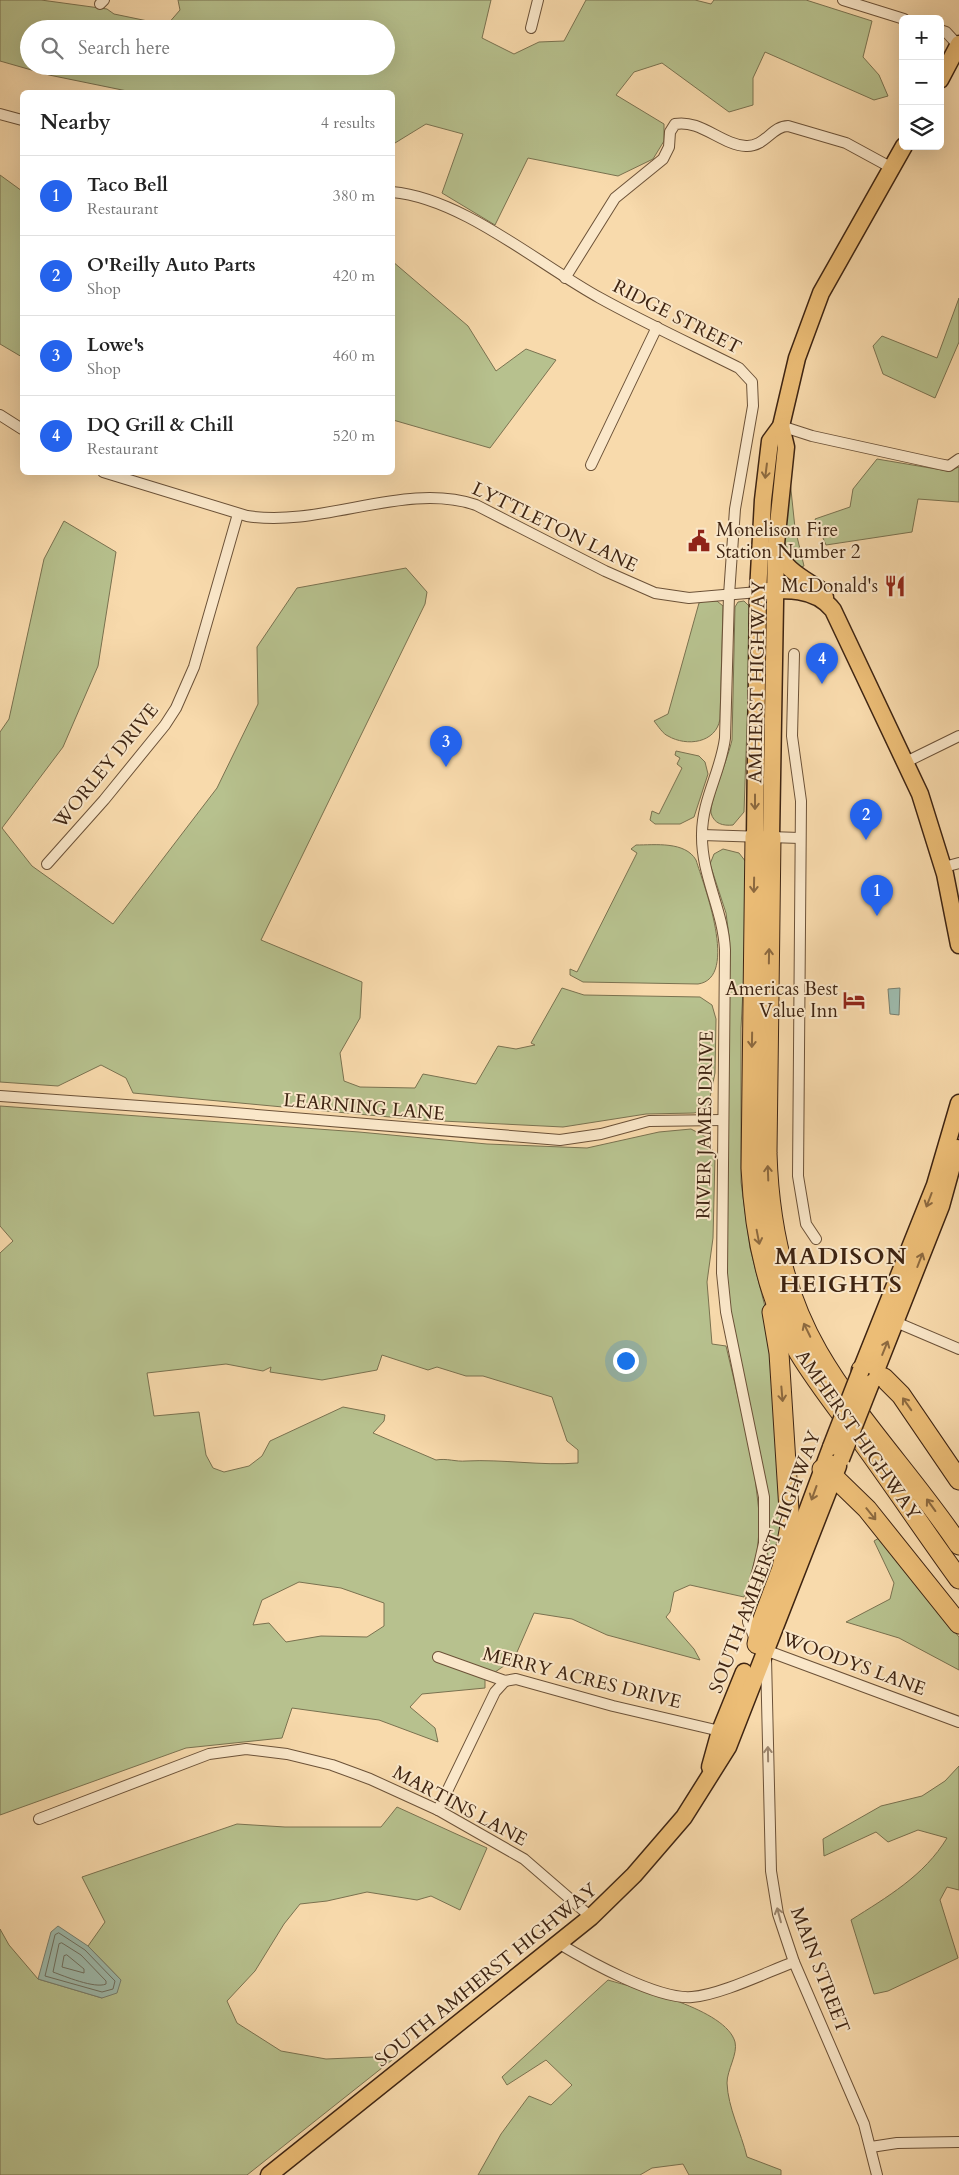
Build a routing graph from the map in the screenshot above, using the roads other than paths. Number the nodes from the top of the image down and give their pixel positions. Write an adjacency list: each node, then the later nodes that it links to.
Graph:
1 (538, 0): 4 (street)
2 (843, 0): 3 (street)
3 (899, 17)
4 (531, 28)
5 (944, 31): 6 (street)
6 (959, 44): 7 (main road)
7 (944, 72)
8 (0, 114): 9 (street)
9 (20, 119)
10 (902, 150): 11 (main road)
11 (892, 168): 13 (street); 16 (main road)
12 (395, 192): 13 (street, RIDGE STREET)
13 (565, 278): 14 (street, RIDGE STREET)
14 (657, 326): 19 (street); 25 (street, RIDGE STREET)
15 (0, 416): 17 (street)
16 (781, 426): 18 (street); 22 (main road, AMHERST HIGHWAY); 24 (main road, AMHERST HIGHWAY, one-way to 24)
17 (20, 428)
18 (959, 459)
19 (591, 465)
20 (113, 475): 21 (street, LYTTLETON LANE)
21 (238, 514): 25 (street, LYTTLETON LANE); 33 (street, WORLEY DRIVE)
22 (776, 544): 23 (main road, AMHERST HIGHWAY); 26 (main road)
23 (775, 590): 24 (main road); 26 (main road); 31 (main road, AMHERST HIGHWAY)
24 (758, 592): 25 (street, LYTTLETON LANE); 31 (main road, AMHERST HIGHWAY, one-way to 31)
25 (729, 595): 30 (street, RIVER JAMES DRIVE)
26 (828, 603): 29 (main road)
27 (794, 654): 32 (street)
28 (959, 736): 29 (street)
29 (906, 762): 34 (main road)
30 (702, 835): 31 (street); 38 (street, RIVER JAMES DRIVE)
31 (763, 837): 32 (street); 42 (highway, AMHERST HIGHWAY, one-way to 42); 48 (highway, AMHERST HIGHWAY, one-way to 31)
32 (800, 838): 41 (street)
33 (47, 864)
34 (951, 865): 35 (main road)
35 (959, 946)
36 (0, 1096): 38 (street, LEARNING LANE)
37 (959, 1103): 43 (main road, SOUTH AMHERST HIGHWAY, one-way to 43)
38 (722, 1120): 51 (street, RIVER JAMES DRIVE)
39 (959, 1138): 40 (main road, SOUTH AMHERST HIGHWAY)
40 (955, 1169): 43 (main road, SOUTH AMHERST HIGHWAY, one-way to 40)
41 (816, 1239)
42 (762, 1259): 49 (highway, AMHERST HIGHWAY); 51 (highway, one-way to 51)
43 (889, 1319): 44 (street); 45 (main road, SOUTH AMHERST HIGHWAY)
44 (959, 1348)
45 (869, 1375): 46 (main road, SOUTH AMHERST HIGHWAY, bridge); 47 (highway, one-way to 45)
46 (828, 1473): 50 (highway, one-way to 50); 51 (main road, SOUTH AMHERST HIGHWAY)
47 (959, 1480)
48 (959, 1545)
49 (959, 1579)
50 (959, 1624)
51 (761, 1647): 54 (street, WOODYS LANE); 55 (main road, SOUTH AMHERST HIGHWAY); 56 (main road, SOUTH AMHERST HIGHWAY); 61 (street, MAIN STREET, one-way to 51)
52 (438, 1657): 53 (street, MERRY ACRES DRIVE)
53 (505, 1681): 55 (street, MERRY ACRES DRIVE); 57 (street)
54 (959, 1722)
55 (720, 1730): 56 (main road, SOUTH AMHERST HIGHWAY)
56 (705, 1783): 59 (main road, SOUTH AMHERST HIGHWAY)
57 (438, 1810): 58 (street, MARTINS LANE); 59 (street, MARTINS LANE)
58 (39, 1819)
59 (591, 1917): 60 (main road, SOUTH AMHERST HIGHWAY)
60 (558, 1943): 61 (street); 64 (main road, SOUTH AMHERST HIGHWAY)
61 (794, 1962): 63 (street, MAIN STREET)
62 (959, 2142): 63 (street)
63 (871, 2147): 65 (street, MAIN STREET)
64 (269, 2175)
65 (877, 2175)

